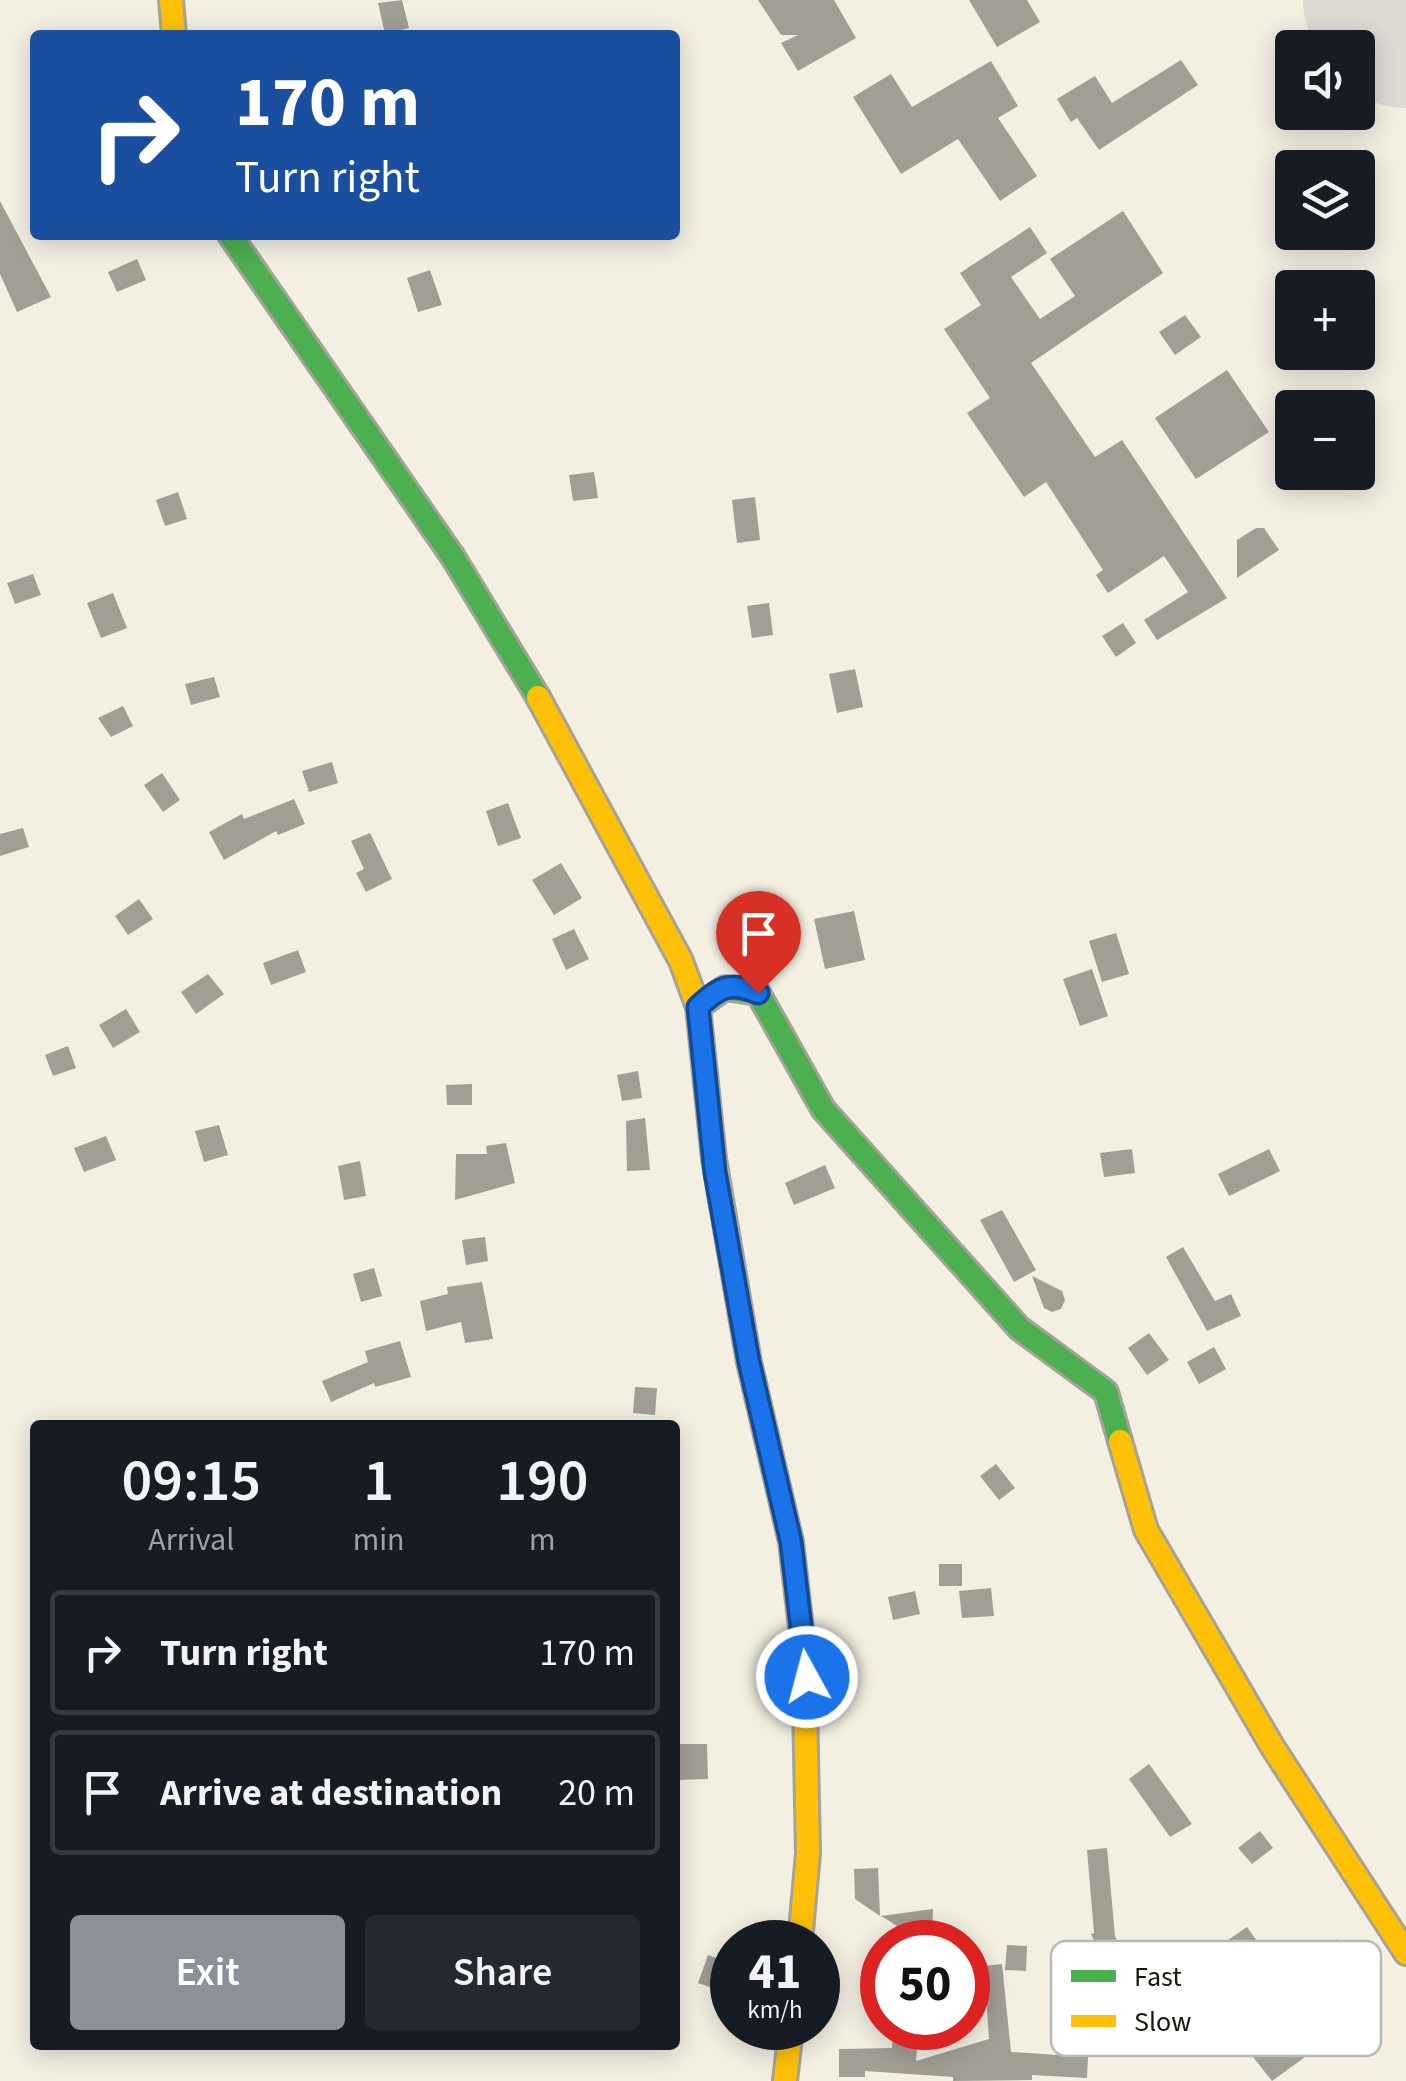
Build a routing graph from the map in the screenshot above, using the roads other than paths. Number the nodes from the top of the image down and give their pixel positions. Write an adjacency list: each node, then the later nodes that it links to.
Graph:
1 (170, 0): 2 (main road)
2 (173, 30)
3 (233, 240): 4 (main road)
4 (698, 1007): 5 (main road); 6 (main road)
5 (802, 1920)
6 (1406, 1952)
7 (789, 2050): 8 (main road)
8 (785, 2081)

